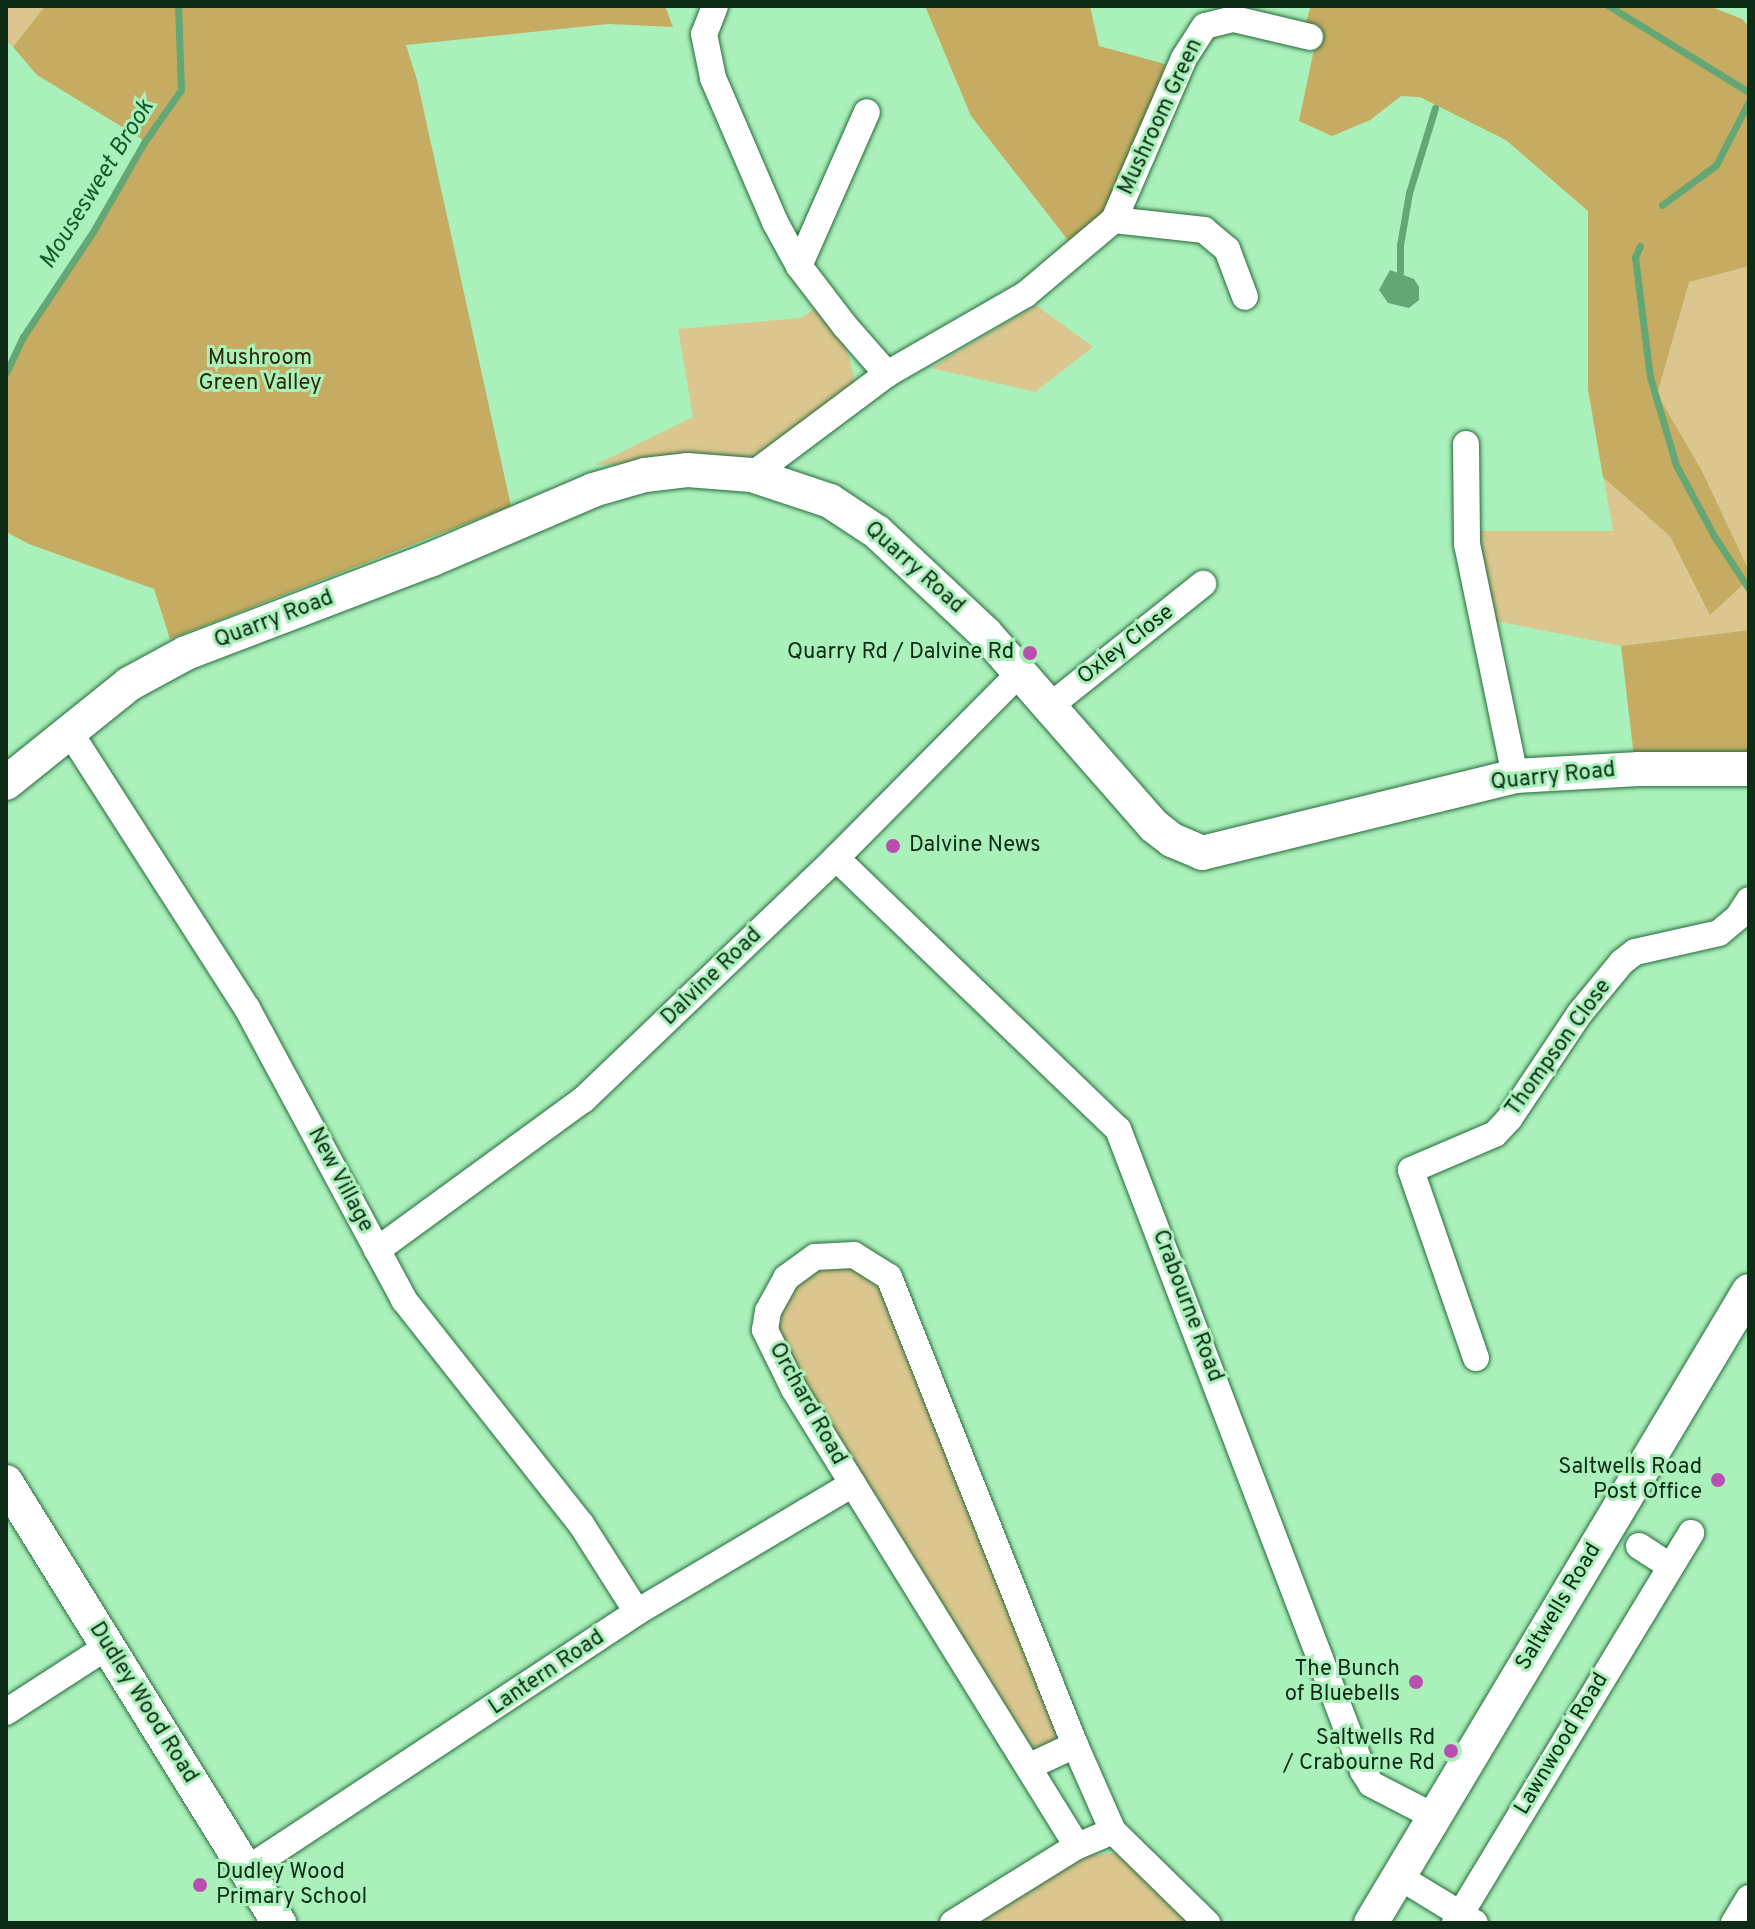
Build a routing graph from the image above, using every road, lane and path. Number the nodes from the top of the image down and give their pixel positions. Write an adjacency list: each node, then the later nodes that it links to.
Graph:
1 (715, 6): 5 (street)
2 (1310, 37): 4 (street, Mushroom Green)
3 (867, 112): 5 (street)
4 (1114, 220): 6 (street, Mushroom Green); 7 (street, Mushroom Green)
5 (799, 266): 7 (street)
6 (1245, 297)
7 (887, 374): 9 (street, Mushroom Green)
8 (1466, 444): 15 (street)
9 (752, 475): 11 (street, Quarry Road); 13 (street, Quarry Road)
10 (1203, 584): 12 (street, Oxley Close)
11 (1020, 673): 12 (street, Quarry Road); 17 (street, Dalvine Road)
12 (1050, 706): 15 (street, Quarry Road)
13 (69, 731): 16 (street, Quarry Road); 19 (street, New Village)
14 (1749, 769): 15 (street, Quarry Road)
15 (1515, 776)
16 (6, 783)
17 (836, 858): 19 (street, Dalvine Road); 32 (street, Crabourne Road)
18 (1749, 900): 21 (street, Thompson Close)
19 (377, 1250): 27 (street, New Village)
20 (1749, 1291): 32 (street, Saltwells Road)
21 (1476, 1358)
22 (6, 1482): 28 (street, Dudley Wood Road)
23 (853, 1484): 27 (street, Lantern Road); 30 (street, Orchard Road); 31 (street, Orchard Road)
24 (1691, 1533): 26 (street, Lawnwood Road)
25 (1639, 1546): 26 (street)
26 (1670, 1566): 38 (street, Lawnwood Road)
27 (637, 1612): 35 (street, Lantern Road)
28 (108, 1646): 29 (street); 35 (street, Dudley Wood Road)
29 (6, 1712)
30 (1075, 1745): 31 (street); 33 (street, Orchard Road)
31 (1030, 1766): 34 (street, Orchard Road)
32 (1433, 1816): 36 (street, Saltwells Road)
33 (1113, 1831): 34 (street); 41 (street, Orchard Road)
34 (1077, 1846): 40 (street)
35 (246, 1870): 39 (street, Dudley Wood Road)
36 (1398, 1876): 38 (street); 42 (street, Saltwells Road)
37 (1749, 1898): 43 (street)
38 (1463, 1920)
39 (279, 1923)
40 (953, 1923)
41 (1207, 1923)
42 (1371, 1923)
43 (1734, 1923)

